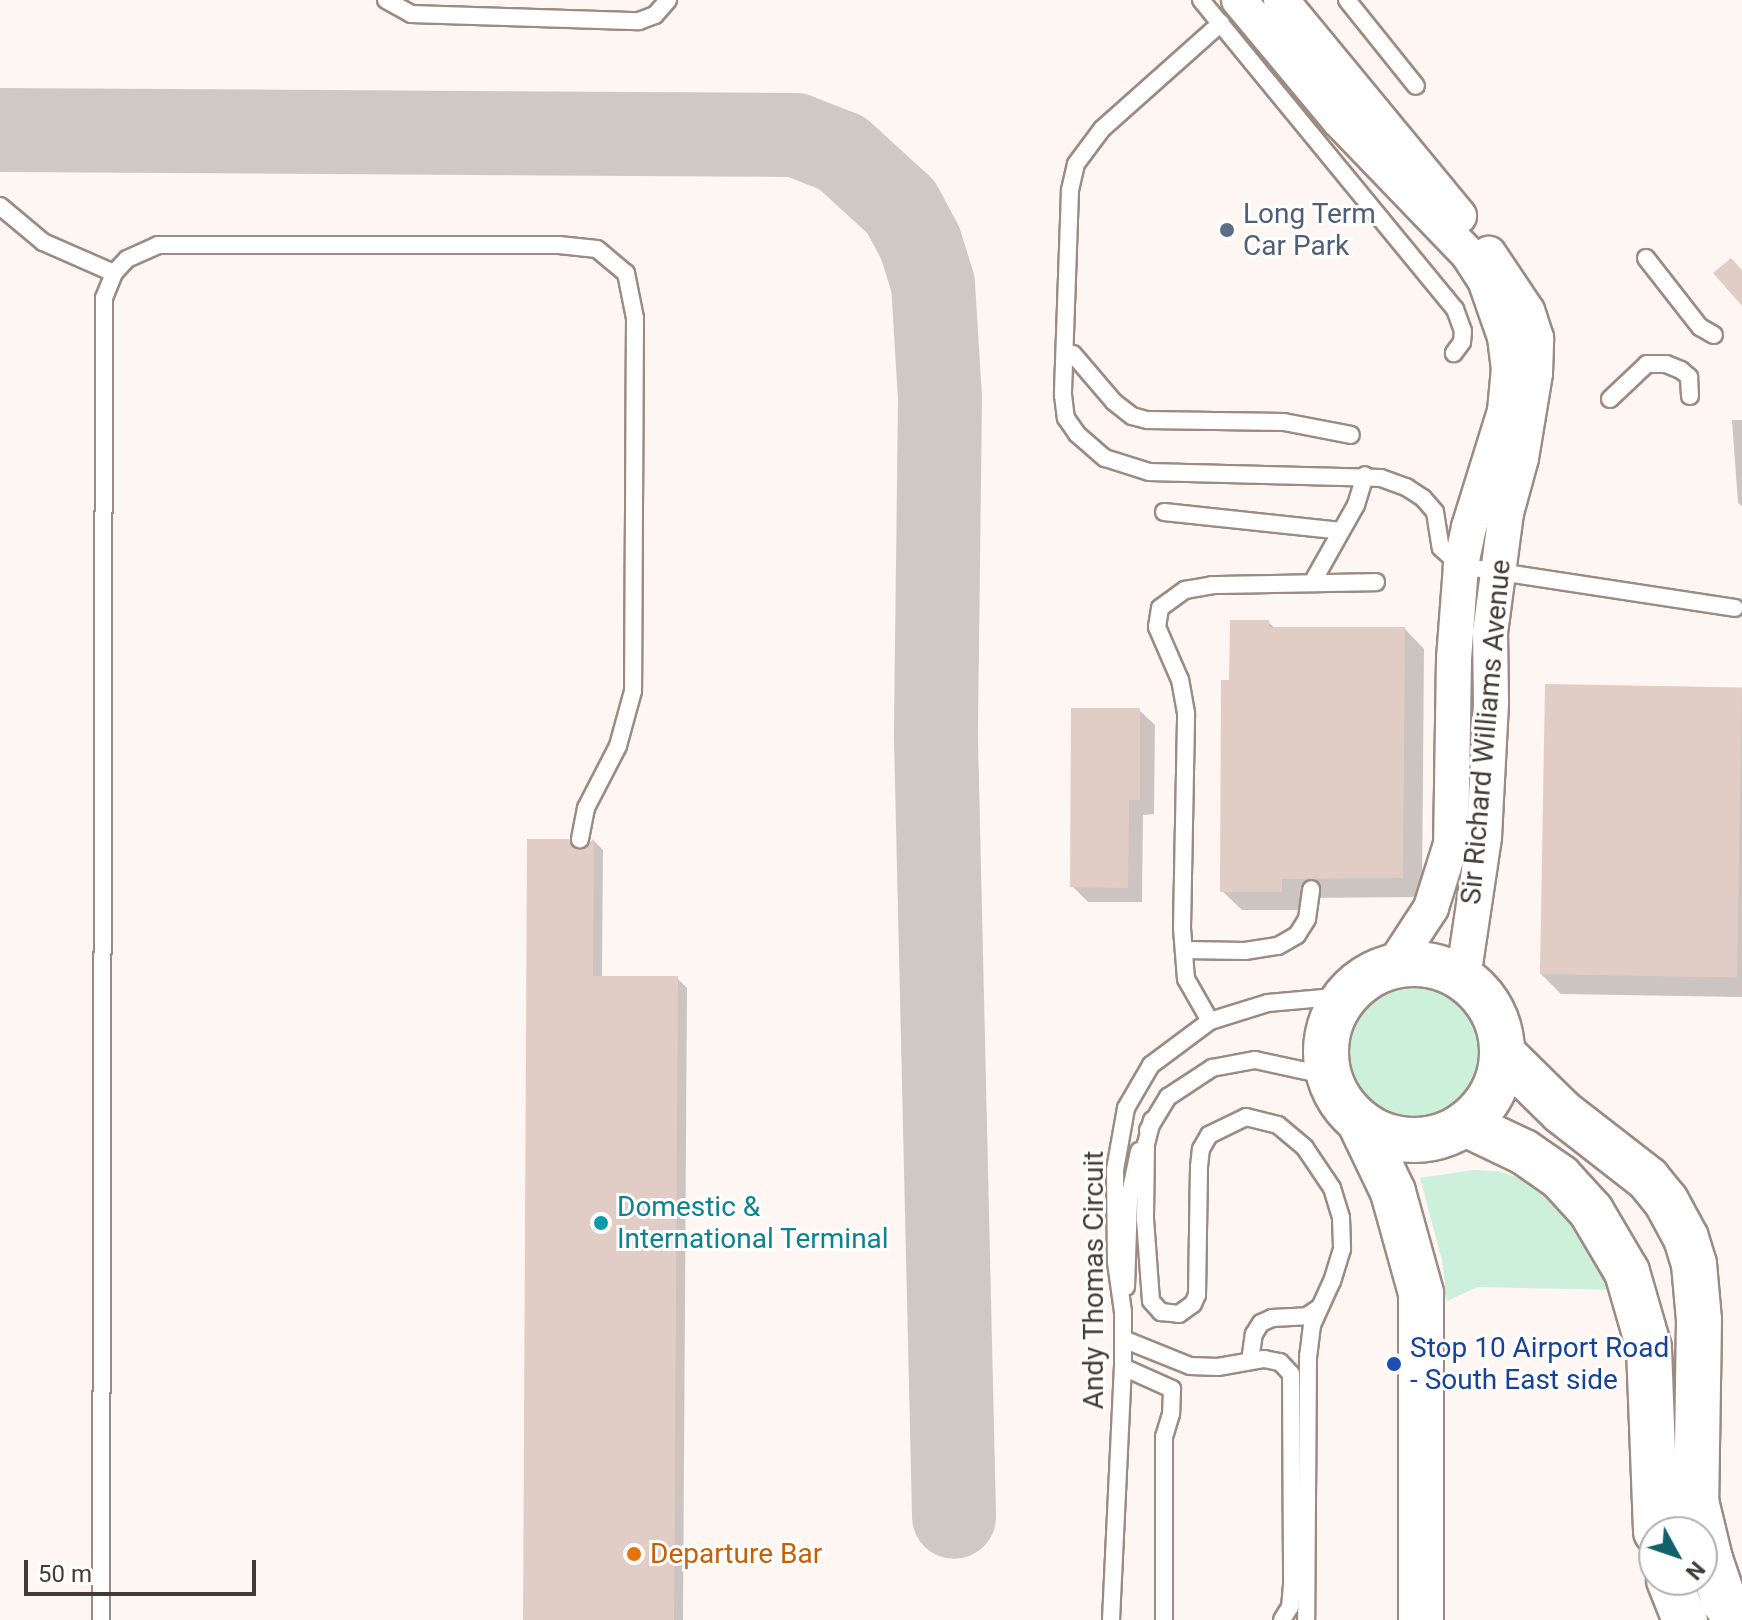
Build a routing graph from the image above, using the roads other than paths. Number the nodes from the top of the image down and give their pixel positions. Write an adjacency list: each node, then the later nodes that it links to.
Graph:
1 (386, 0): 2 (lane)
2 (668, 0)
3 (1201, 0): 6 (lane)
4 (1281, 0): 21 (street, Sir Richard Williams Avenue)
5 (1347, 0): 7 (lane)
6 (1230, 12): 12 (lane); 17 (lane); 20 (street, Sir Richard Williams Avenue)
7 (1416, 86)
8 (0, 206): 10 (lane)
9 (1646, 258): 11 (lane)
10 (114, 273): 25 (lane); 44 (lane)
11 (1714, 335)
12 (1454, 353)
13 (1073, 354): 16 (lane)
14 (1690, 396): 15 (lane)
15 (1610, 399)
16 (1351, 435)
17 (1365, 475): 19 (lane); 20 (lane)
18 (1164, 512): 19 (lane)
19 (1341, 531): 23 (lane)
20 (1461, 566): 21 (lane); 28 (street, Sir Richard Williams Avenue)
21 (1498, 570): 24 (lane); 29 (street, Sir Richard Williams Avenue)
22 (1376, 582): 23 (lane)
23 (1312, 583): 27 (lane)
24 (1735, 608)
25 (580, 839)
26 (1311, 889): 27 (lane)
27 (1184, 950): 31 (lane)
28 (1393, 966): 29 (street); 30 (street)
29 (1463, 978): 32 (street)
30 (1346, 996): 31 (lane, Andy Thomas Circuit); 33 (street)
31 (1210, 1021): 38 (lane, Andy Thomas Circuit)
32 (1503, 1054): 36 (street); 51 (street)
33 (1329, 1076): 34 (lane); 35 (street)
34 (1152, 1120): 37 (lane); 38 (lane)
35 (1360, 1123): 36 (street); 49 (street)
36 (1465, 1124): 42 (street)
37 (1319, 1308): 40 (lane); 48 (lane)
38 (1123, 1312): 39 (lane, Andy Thomas Circuit)
39 (1123, 1339): 40 (lane); 41 (lane, Andy Thomas Circuit)
40 (1250, 1361): 47 (lane)
41 (1123, 1367): 45 (lane, Andy Thomas Circuit); 46 (lane)
42 (1655, 1516)
43 (1675, 1596): 50 (street)
44 (101, 1620)
45 (1111, 1620)
46 (1164, 1620)
47 (1282, 1620)
48 (1306, 1620)
49 (1421, 1620)
50 (1685, 1620)
51 (1737, 1620)

